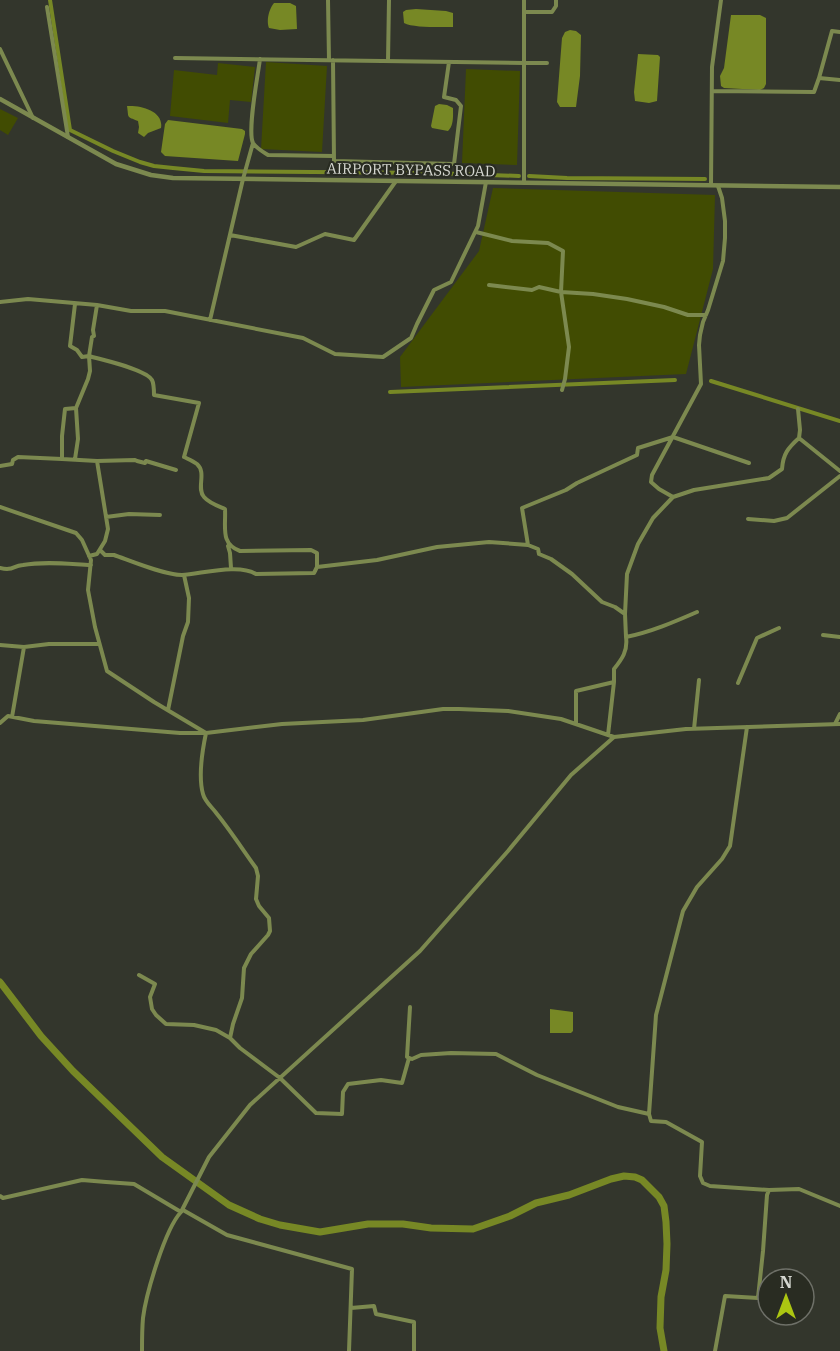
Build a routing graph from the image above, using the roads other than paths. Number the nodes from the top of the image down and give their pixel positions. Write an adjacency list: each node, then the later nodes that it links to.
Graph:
1 (328, 0): 12 (street)
2 (389, 0): 13 (street)
3 (524, 0): 7 (street)
4 (556, 0): 7 (street)
5 (721, 0): 19 (street)
6 (47, 7): 22 (street)
7 (524, 12): 15 (street)
8 (840, 32): 17 (street)
9 (0, 49): 21 (street)
10 (175, 58): 11 (street)
11 (260, 59): 12 (street); 23 (street)
12 (331, 60): 13 (street); 24 (street)
13 (388, 61): 14 (street)
14 (450, 62): 15 (street); 24 (street)
15 (524, 63): 16 (street); 28 (street)
16 (547, 63)
17 (819, 78): 18 (street); 19 (street)
18 (840, 80)
19 (712, 91): 29 (street)
20 (0, 99): 21 (street, AIRPORT BYPASS ROAD)
21 (33, 118): 22 (street, AIRPORT BYPASS ROAD)
22 (68, 137): 25 (street, AIRPORT BYPASS ROAD)
23 (253, 143): 24 (street); 25 (street)
24 (333, 156)
25 (243, 179): 26 (street, AIRPORT BYPASS ROAD); 32 (street)
26 (396, 181): 27 (street, AIRPORT BYPASS ROAD); 32 (street)
27 (486, 182): 28 (street, AIRPORT BYPASS ROAD); 31 (street)
28 (524, 183): 29 (street, AIRPORT BYPASS ROAD)
29 (715, 186): 30 (street, AIRPORT BYPASS ROAD); 38 (street)
30 (840, 187)
31 (476, 232): 34 (street); 39 (street)
32 (230, 236): 39 (street)
33 (489, 285): 34 (street)
34 (561, 291): 38 (street); 41 (street)
35 (0, 302): 36 (street)
36 (75, 303): 37 (street); 40 (street)
37 (98, 305): 39 (street); 40 (street)
38 (706, 315): 44 (street)
39 (210, 320)
40 (89, 356): 42 (street); 59 (street)
41 (562, 390)
42 (76, 408): 46 (street); 47 (street)
43 (798, 409): 45 (street)
44 (673, 437): 49 (street); 54 (street); 60 (street)
45 (799, 438): 52 (street); 54 (street)
46 (62, 459): 47 (street); 50 (street)
47 (75, 459): 48 (street)
48 (97, 461): 51 (street); 57 (street)
49 (748, 463)
50 (0, 466)
51 (176, 470)
52 (840, 471)
53 (840, 476): 58 (street)
54 (673, 497): 69 (street)
55 (0, 507): 62 (street)
56 (160, 515): 57 (street)
57 (106, 518): 61 (street)
58 (748, 519)
59 (227, 543): 64 (street); 66 (street)
60 (528, 545): 64 (street); 69 (street)
61 (100, 550): 62 (street); 67 (street)
62 (89, 556): 63 (street)
63 (91, 565): 65 (street); 75 (street)
64 (317, 567): 66 (street)
65 (0, 568)
66 (231, 568): 67 (street)
67 (184, 575): 80 (street)
68 (697, 612): 72 (street)
69 (625, 614): 72 (street)
70 (779, 628): 79 (street)
71 (823, 635): 73 (street)
72 (626, 637): 78 (street)
73 (840, 637)
74 (0, 645): 76 (street)
75 (99, 645): 76 (street); 80 (street)
76 (24, 647): 82 (street)
77 (699, 680): 87 (street)
78 (614, 682): 84 (street); 89 (street)
79 (738, 683)
80 (168, 710): 88 (street)
81 (840, 714): 85 (street)
82 (12, 717): 83 (street); 88 (street)
83 (0, 723)
84 (576, 724): 88 (street); 89 (street)
85 (838, 724): 86 (street)
86 (747, 727): 87 (street); 96 (street)
87 (694, 729): 90 (street)
88 (206, 733): 93 (street)
89 (608, 735): 90 (street)
90 (614, 737): 95 (street)
91 (139, 975): 93 (street)
92 (410, 1007): 94 (street)
93 (230, 1038): 95 (street)
94 (409, 1058): 95 (street); 96 (street)
95 (280, 1078): 100 (street)
96 (649, 1114): 97 (street)
97 (769, 1190): 99 (street); 105 (street)
98 (0, 1196): 100 (street)
99 (840, 1206)
100 (182, 1211): 101 (street); 102 (street)
101 (351, 1308): 103 (street); 104 (street)
102 (142, 1351)
103 (349, 1351)
104 (414, 1351)
105 (714, 1351)

